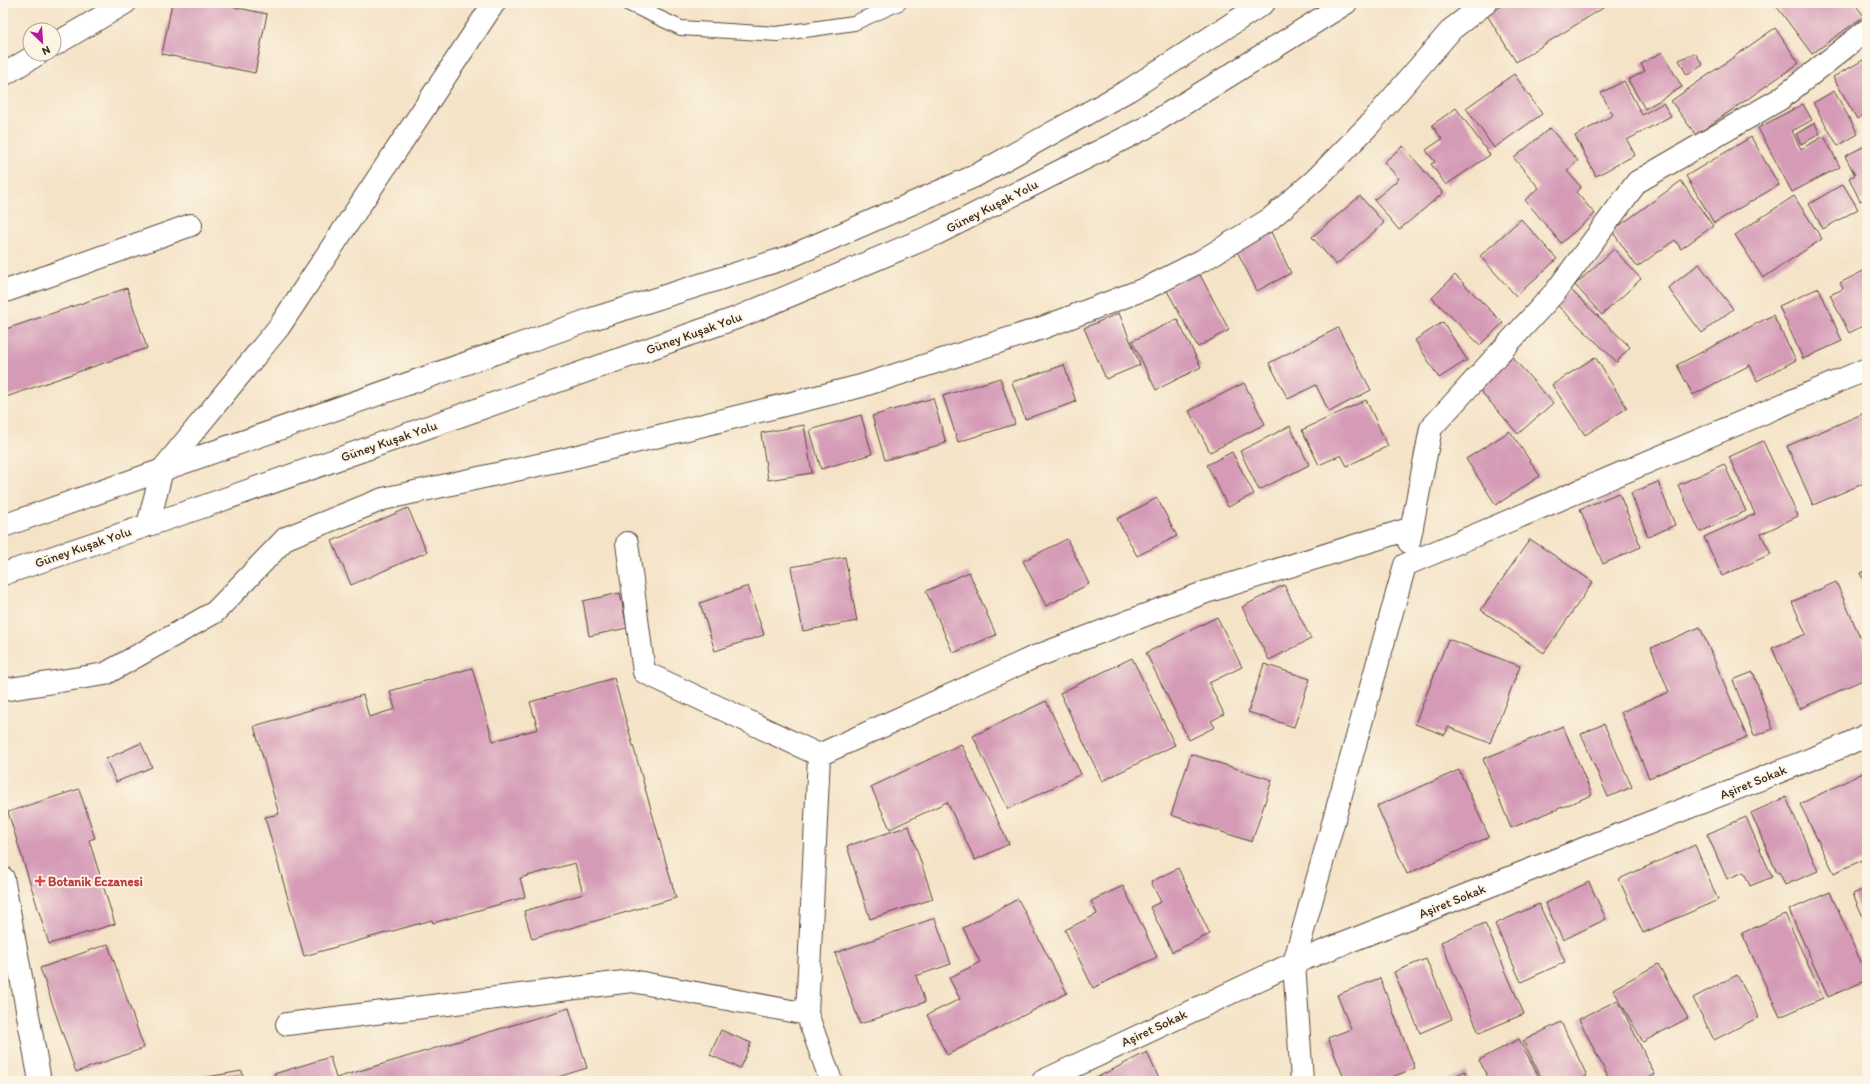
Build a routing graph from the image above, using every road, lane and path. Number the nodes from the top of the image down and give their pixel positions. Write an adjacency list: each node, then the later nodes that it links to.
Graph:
1 (124, 3): 9 (street)
2 (494, 3): 15 (street)
3 (626, 3): 4 (lane)
4 (899, 3)
5 (1264, 3): 15 (street)
6 (1346, 3): 16 (street, Güney Kuşak Yolu)
7 (1486, 3): 22 (street)
8 (1867, 30): 18 (street)
9 (62, 40)
10 (25, 62): 11 (street)
11 (3, 75)
12 (191, 225): 13 (street)
13 (3, 292)
14 (1867, 369): 20 (street)
15 (162, 470): 16 (street); 17 (street)
16 (148, 525): 21 (street, Güney Kuşak Yolu)
17 (3, 526)
18 (1412, 528): 20 (street); 24 (street)
19 (627, 543): 24 (street)
20 (1405, 564): 26 (street)
21 (3, 574)
22 (3, 690)
23 (1867, 735): 26 (street, Aşiret Sokak)
24 (819, 755): 27 (street)
25 (3, 878): 29 (street)
26 (1294, 963): 31 (street, Aşiret Sokak); 32 (street)
27 (807, 1014): 28 (street); 30 (street)
28 (287, 1024)
29 (40, 1081)
30 (831, 1081)
31 (1043, 1081)
32 (1302, 1081)

